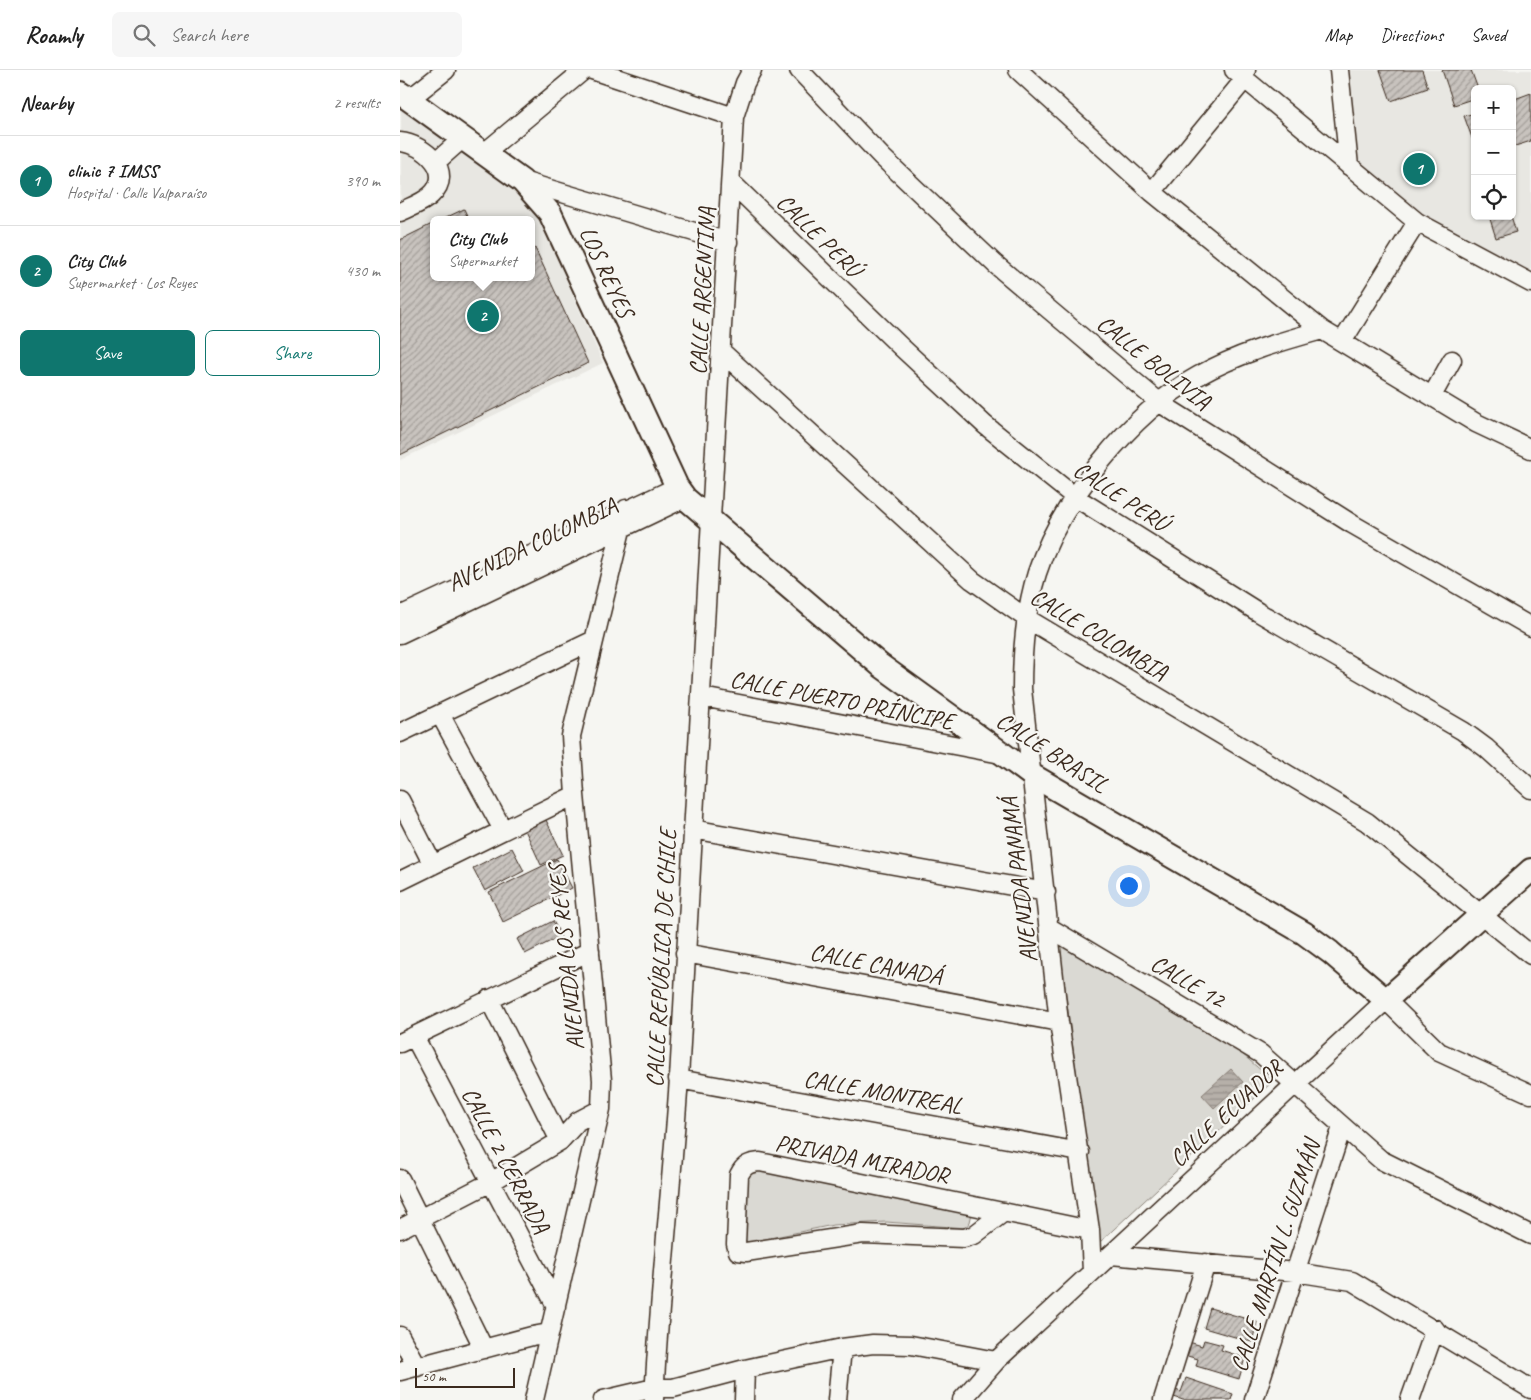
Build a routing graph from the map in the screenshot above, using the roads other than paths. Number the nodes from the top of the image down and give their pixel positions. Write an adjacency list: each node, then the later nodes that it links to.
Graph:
1 (446, 70): 9 (street)
2 (584, 70): 13 (street)
3 (592, 70): 10 (street)
4 (752, 70): 10 (street, CALLE ARGENTINA)
5 (799, 70): 28 (street, CALLE BOLIVIA)
6 (1018, 70): 18 (street)
7 (1339, 70): 15 (street)
8 (1242, 73): 15 (street); 18 (street)
9 (401, 95): 11 (main road, LOS REYES)
10 (734, 117): 17 (street, CALLE ARGENTINA)
11 (462, 139): 13 (main road, LOS REYES); 14 (street)
12 (400, 142): 14 (street)
13 (483, 154): 16 (main road, LOS REYES)
14 (436, 162): 19 (street)
15 (1349, 166): 20 (street)
16 (522, 181): 21 (street); 30 (main road, LOS REYES)
17 (731, 182): 21 (street, CALLE ARGENTINA); 31 (street, CALLE PERÚ)
18 (1152, 192): 23 (street)
19 (400, 212)
20 (1417, 222): 22 (street); 24 (street)
21 (728, 242): 25 (street, CALLE ARGENTINA)
22 (1531, 283)
23 (1322, 330): 24 (street); 28 (street, AVENIDA PANAMÁ)
24 (1342, 342): 27 (street)
25 (723, 353): 33 (street, CALLE ARGENTINA); 36 (street, CALLE COLOMBIA)
26 (1452, 360): 27 (street)
27 (1432, 396): 29 (street)
28 (1160, 403): 31 (street, AVENIDA PANAMÁ); 37 (street, CALLE BOLIVIA)
29 (1531, 450)
30 (681, 492): 32 (street, AVENIDA COLOMBIA); 33 (main road, LOS REYES); 34 (street, AVENIDA COLOMBIA)
31 (1075, 497): 36 (street, AVENIDA PANAMÁ); 45 (street, CALLE PERÚ)
32 (626, 509): 34 (street, AVENIDA LOS REYES); 35 (street, AVENIDA COLOMBIA)
33 (711, 518): 40 (street, CALLE REPÚBLICA DE CHILE); 43 (main road, CALLE BRASIL)
34 (622, 527): 38 (street, AVENIDA COLOMBIA); 39 (street, AVENIDA LOS REYES)
35 (400, 616)
36 (1026, 618): 44 (street, AVENIDA PANAMÁ); 54 (street, CALLE COLOMBIA)
37 (1531, 627)
38 (400, 634)
39 (594, 640): 41 (street); 46 (street, AVENIDA LOS REYES)
40 (702, 697): 43 (street, CALLE PUERTO PRÍNCIPE); 48 (street, CALLE REPÚBLICA DE CHILE)
41 (440, 714): 42 (street); 49 (street)
42 (400, 733)
43 (1003, 754): 44 (main road, CALLE BRASIL)
44 (1030, 774): 53 (street, AVENIDA PANAMÁ); 60 (main road, CALLE BRASIL)
45 (1531, 789)
46 (574, 796): 49 (street); 56 (street, AVENIDA LOS REYES)
47 (400, 800): 50 (street)
48 (692, 829): 53 (street); 57 (street, CALLE REPÚBLICA DE CHILE)
49 (503, 830): 50 (street)
50 (433, 864): 52 (street)
51 (1531, 870): 54 (main road, CALLE ECUADOR)
52 (400, 881)
53 (1046, 892): 55 (street, AVENIDA PANAMÁ)
54 (1482, 914): 58 (street, CALLE COLOMBIA); 60 (main road, CALLE ECUADOR)
55 (1050, 928): 61 (street, AVENIDA PANAMÁ); 64 (street, CALLE 12)
56 (590, 951): 59 (street); 66 (street, AVENIDA LOS REYES)
57 (685, 953): 61 (street, CALLE CANADÁ); 63 (street, CALLE REPÚBLICA DE CHILE)
58 (1531, 956)
59 (489, 1000): 62 (street); 68 (street)
60 (1386, 1000): 64 (street, CALLE ECUADOR); 65 (street)
61 (1059, 1022): 69 (street, AVENIDA PANAMÁ)
62 (407, 1040): 71 (street, CALLE 2 CERRADA)
63 (678, 1079): 69 (street, CALLE MONTREAL); 91 (street, CALLE REPÚBLICA DE CHILE)
64 (1295, 1084): 67 (street, CALLE 12); 77 (street, CALLE ECUADOR)
65 (1531, 1094)
66 (601, 1109): 68 (street); 81 (street, AVENIDA LOS REYES)
67 (1342, 1127): 76 (street, CALLE 12); 80 (street, CALLE MARTÍN L. GUZMÁN)
68 (560, 1141): 71 (street)
69 (1080, 1152): 75 (street, AVENIDA PANAMÁ)
70 (400, 1179): 73 (street)
71 (491, 1182): 73 (street); 81 (street, CALLE 2 CERRADA)
72 (1004, 1212): 72 (street, PRIVADA MIRADOR); 75 (street, PRIVADA MIRADOR)
73 (420, 1219): 74 (street); 86 (street)
74 (400, 1230)
75 (1090, 1230): 79 (street, AVENIDA PANAMÁ)
76 (1531, 1235)
77 (1111, 1255): 78 (street); 79 (street, CALLE ECUADOR)
78 (1206, 1263): 80 (street); 97 (street)
79 (1092, 1272): 87 (street, CALLE ECUADOR)
80 (1295, 1272): 82 (street); 98 (street, CALLE MARTÍN L. GUZMÁN)
81 (556, 1306): 83 (street, AVENIDA LOS REYES)
82 (1435, 1329): 90 (street); 99 (street)
83 (549, 1333): 86 (street); 93 (street, AVENIDA LOS REYES)
84 (400, 1336): 89 (street)
85 (842, 1348): 87 (street); 88 (street); 96 (street)
86 (484, 1349): 89 (street)
87 (996, 1360): 92 (street, CALLE ECUADOR)
88 (745, 1368): 91 (street); 95 (street)
89 (408, 1369)
90 (1531, 1389)
91 (655, 1396): 94 (street)
92 (973, 1397)
93 (534, 1400)
94 (603, 1400)
95 (744, 1400)
96 (837, 1400)
97 (1163, 1400)
98 (1254, 1400)
99 (1410, 1400)

